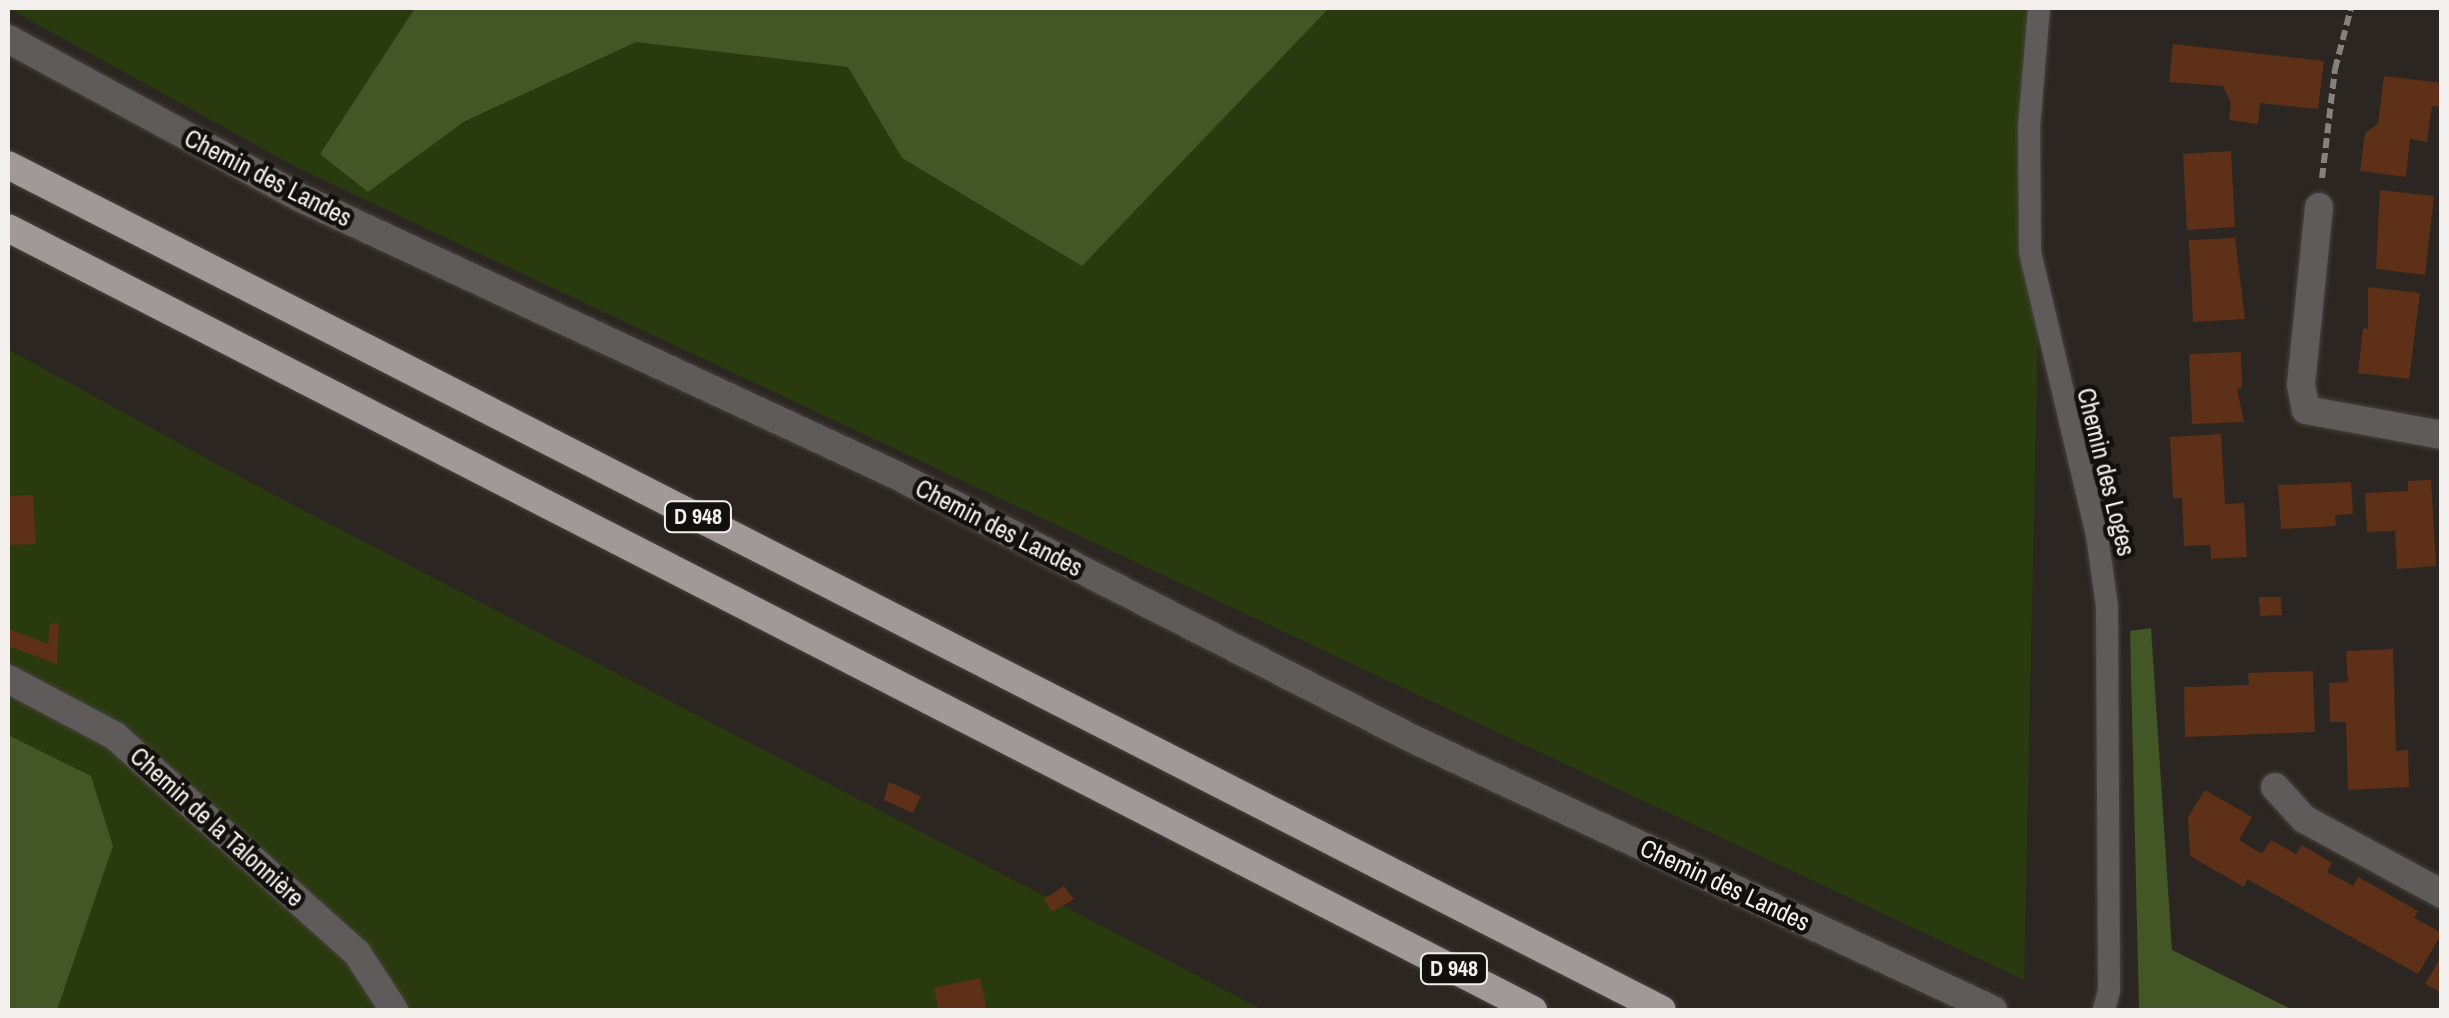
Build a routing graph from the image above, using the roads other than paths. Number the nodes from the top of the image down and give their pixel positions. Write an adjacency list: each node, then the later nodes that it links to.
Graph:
1 (2039, 8): 14 (lane, Chemin des Loges)
2 (8, 39): 13 (street, Chemin des Landes)
3 (10, 164): 12 (highway, D 948)
4 (2319, 207): 6 (street)
5 (8, 228): 11 (highway, D 948)
6 (2442, 435)
7 (8, 680): 10 (street, Chemin de la Talonnière)
8 (2275, 787): 9 (street)
9 (2442, 894)
10 (394, 1010)
11 (1533, 1010)
12 (1662, 1010)
13 (1993, 1010)
14 (2104, 1010)

